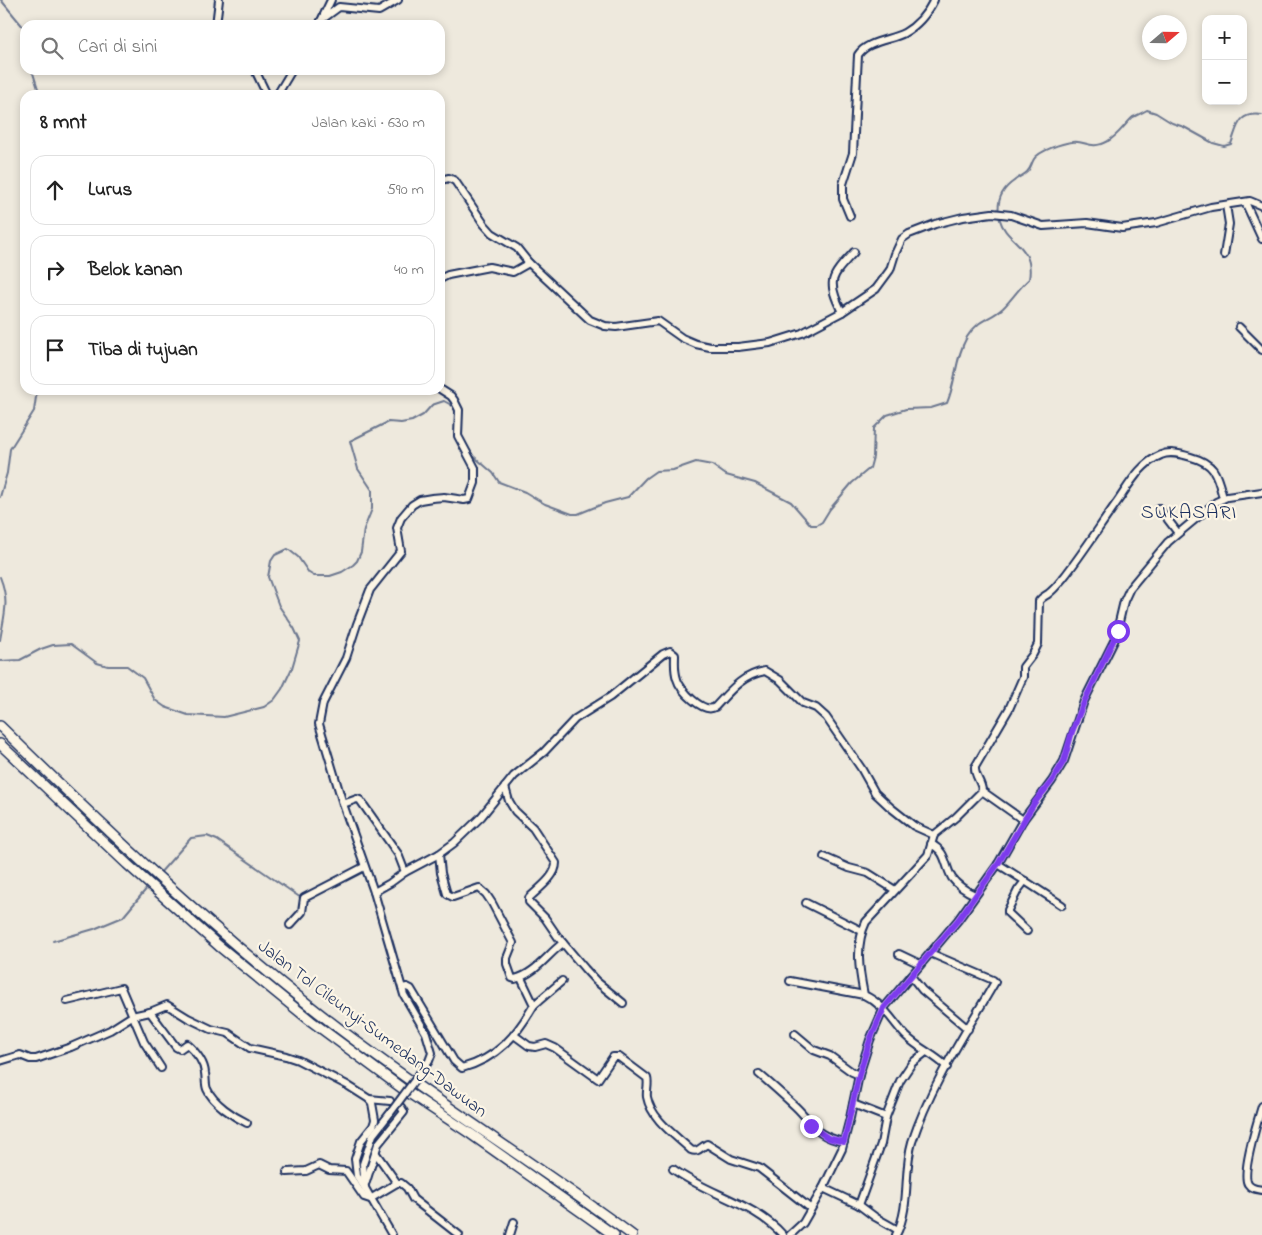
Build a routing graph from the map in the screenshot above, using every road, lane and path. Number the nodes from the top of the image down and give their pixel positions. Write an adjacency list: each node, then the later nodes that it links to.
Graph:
1 (219, 0): 6 (street)
2 (332, 0): 5 (street)
3 (398, 0): 5 (street)
4 (934, 0): 15 (street)
5 (324, 18)
6 (217, 20)
7 (258, 75): 9 (street)
8 (289, 75): 10 (street)
9 (265, 90)
10 (280, 90)
11 (445, 179): 19 (street)
12 (1245, 202): 13 (street); 14 (street); 16 (street)
13 (1226, 205): 18 (street); 21 (street)
14 (1262, 206)
15 (850, 216)
16 (1262, 239)
17 (854, 252): 21 (street)
18 (1224, 256)
19 (530, 262): 20 (street); 21 (street)
20 (445, 277)
21 (842, 312)
22 (1239, 327): 23 (street)
23 (1262, 350)
24 (445, 392): 33 (street)
25 (1262, 492): 26 (street)
26 (1223, 498): 28 (street); 32 (street)
27 (1159, 508): 28 (street)
28 (1178, 533): 34 (street)
29 (0, 726): 103 (highway, Jalan Tol Cileunyi–Sumedang–Dawuan)
30 (0, 744): 102 (highway, Jalan Tol Cileunyi–Sumedang–Dawuan)
31 (504, 787): 35 (street); 37 (street); 51 (street)
32 (982, 791): 34 (street); 35 (street)
33 (343, 804): 40 (street); 41 (street)
34 (1023, 820): 39 (street)
35 (934, 835): 36 (street)
36 (932, 844): 43 (street); 45 (street)
37 (438, 854): 41 (street); 56 (street)
38 (824, 857): 43 (street)
39 (998, 864): 42 (street); 45 (street)
40 (364, 868): 44 (street); 48 (street)
41 (405, 872): 44 (street)
42 (1025, 881): 47 (street); 49 (street)
43 (895, 890): 50 (street)
44 (374, 892): 59 (street)
45 (975, 895): 52 (street)
46 (806, 903): 50 (street)
47 (1062, 906)
48 (290, 925)
49 (1027, 931)
50 (862, 932): 60 (street)
51 (563, 943): 56 (street); 62 (street)
52 (930, 953): 54 (street); 69 (street)
53 (899, 954): 54 (street)
54 (920, 964): 55 (street)
55 (912, 976): 64 (street); 69 (street)
56 (521, 978): 63 (street)
57 (562, 981): 63 (street)
58 (790, 981): 60 (street)
59 (402, 988): 67 (street); 68 (street)
60 (864, 994): 64 (street)
61 (67, 1001): 66 (street)
62 (624, 1003)
63 (534, 1005): 70 (street)
64 (884, 1008): 72 (street); 77 (street)
65 (150, 1012): 66 (street); 78 (street); 84 (street)
66 (132, 1016): 73 (street); 75 (street)
67 (426, 1016): 68 (street); 70 (street)
68 (419, 1020): 90 (street, bridge)
69 (968, 1029): 74 (street)
70 (514, 1034): 95 (street)
71 (795, 1034): 77 (street)
72 (926, 1052): 74 (street); 83 (street)
73 (0, 1062)
74 (947, 1067): 97 (street)
75 (161, 1068)
76 (759, 1074): 85 (street)
77 (859, 1075): 80 (street)
78 (369, 1099): 79 (street); 90 (street)
79 (390, 1101)
80 (853, 1104): 83 (street); 85 (street)
81 (1262, 1106): 92 (street)
82 (402, 1107): 86 (street)
83 (886, 1117): 94 (street)
84 (247, 1123)
85 (844, 1142): 91 (street)
86 (375, 1152): 89 (street); 90 (street)
87 (673, 1169): 104 (street)
88 (287, 1172): 93 (street)
89 (397, 1183): 93 (street); 100 (street)
90 (365, 1188): 93 (street)
91 (823, 1188): 94 (street); 95 (street)
92 (1262, 1190)
93 (370, 1199): 99 (street)
94 (859, 1205): 97 (street)
95 (810, 1208): 98 (street)
96 (514, 1222): 101 (street)
97 (897, 1232)
98 (796, 1234)
99 (392, 1235)
100 (459, 1235)
101 (510, 1235)
102 (614, 1235)
103 (632, 1235)
104 (783, 1235)

